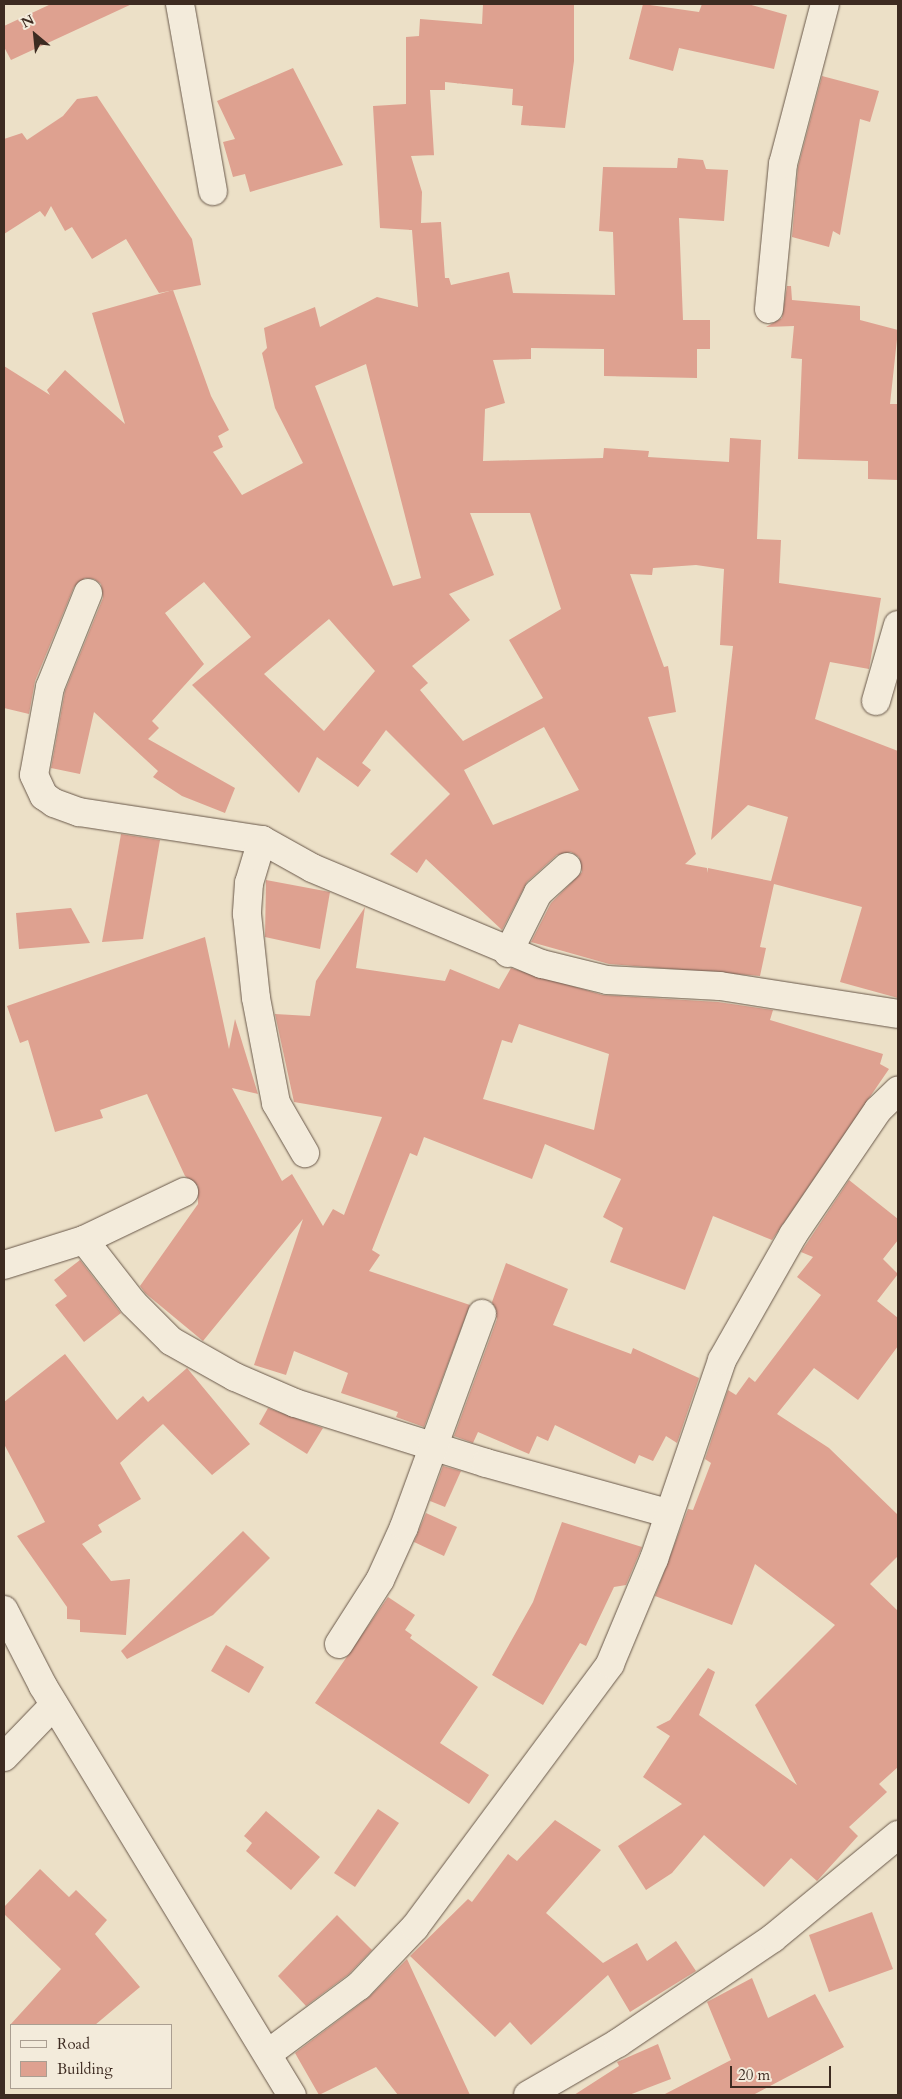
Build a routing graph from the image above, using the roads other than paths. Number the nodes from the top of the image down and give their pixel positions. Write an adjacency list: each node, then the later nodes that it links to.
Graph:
1 (180, 4): 3 (street)
2 (825, 4): 4 (street)
3 (213, 191)
4 (769, 309)
5 (88, 593): 8 (street)
6 (898, 625): 7 (street)
7 (876, 701)
8 (262, 840): 10 (street); 13 (street)
9 (567, 867): 10 (street)
10 (508, 953): 11 (street)
11 (898, 1014)
12 (898, 1091): 19 (street)
13 (305, 1153)
14 (184, 1192): 15 (street)
15 (84, 1240): 16 (street); 18 (street)
16 (4, 1265)
17 (482, 1314): 18 (street)
18 (432, 1446): 19 (street); 21 (street)
19 (668, 1513): 25 (street)
20 (4, 1610): 22 (street)
21 (339, 1644)
22 (54, 1705): 23 (street); 25 (street)
23 (4, 1757)
24 (898, 1835): 27 (street)
25 (270, 2052): 26 (street)
26 (292, 2095)
27 (528, 2095)

